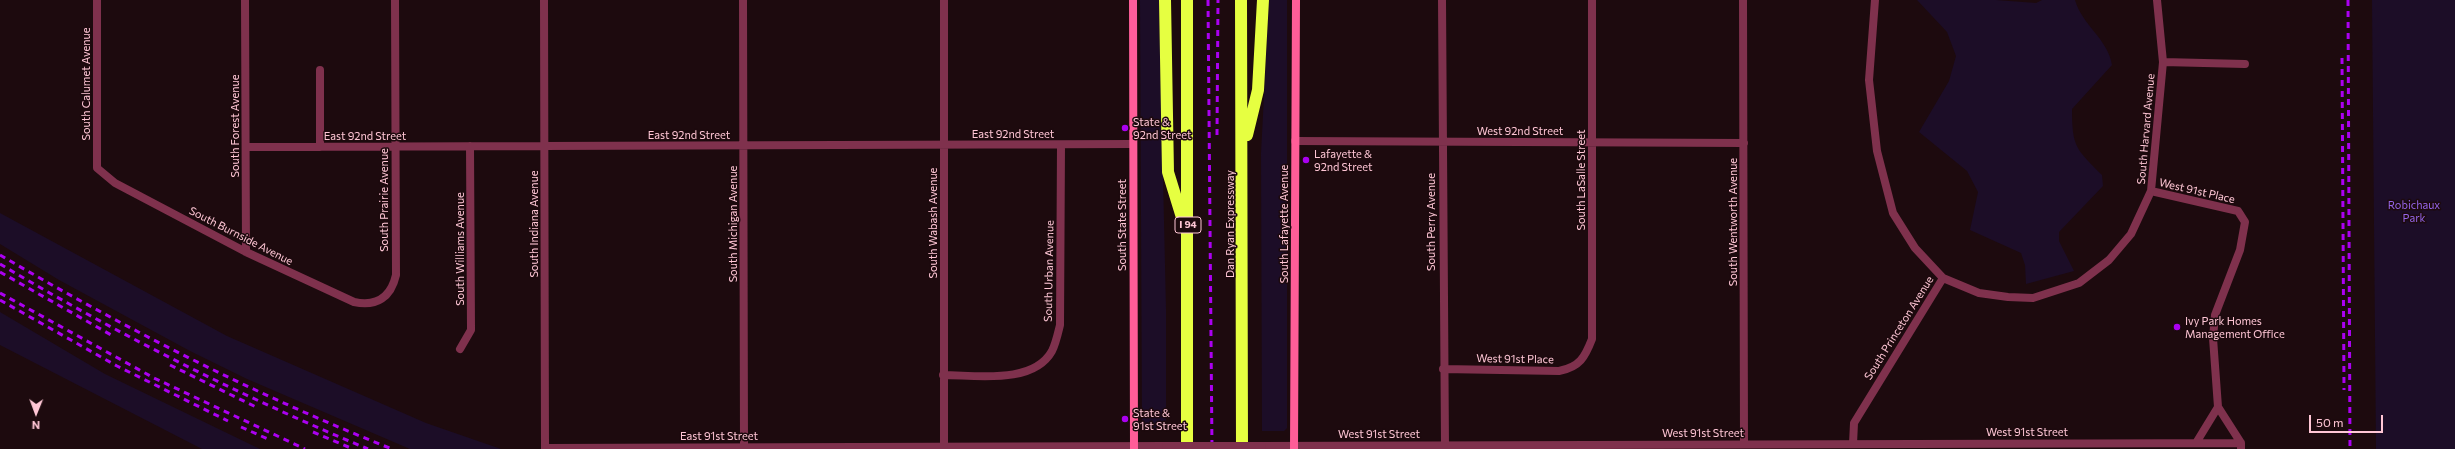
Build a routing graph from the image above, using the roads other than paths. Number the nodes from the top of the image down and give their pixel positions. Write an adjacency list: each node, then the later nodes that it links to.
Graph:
1 (97, 0): 35 (street, South Calumet Avenue)
2 (245, 0): 31 (street, South Forest Avenue)
3 (395, 0): 33 (street, South Prairie Avenue)
4 (544, 0): 29 (street, South Indiana Avenue)
5 (744, 0): 30 (street, South Michigan Avenue)
6 (944, 0): 26 (street, South Wabash Avenue)
7 (1133, 0): 25 (main road, South State Street)
8 (1165, 0): 37 (highway)
9 (1188, 0): 37 (highway, I 94)
10 (1241, 0): 34 (highway, Dan Ryan Expressway)
11 (1263, 0): 34 (highway)
12 (1296, 0): 21 (main road, South Lafayette Avenue)
13 (1442, 0): 22 (street, South Perry Avenue)
14 (1592, 0): 23 (street, South LaSalle Street)
15 (1743, 0): 24 (street, South Wentworth Avenue)
16 (1875, 0): 39 (street, South Princeton Avenue)
17 (2157, 0): 18 (street, South Harvard Avenue)
18 (2163, 62): 19 (street); 36 (street, South Harvard Avenue)
19 (2245, 64)
20 (320, 70): 32 (street)
21 (1295, 141): 22 (street, West 92nd Street); 59 (main road, South Lafayette Avenue)
22 (1442, 142): 23 (street, West 92nd Street); 43 (street, South Perry Avenue)
23 (1592, 142): 24 (street, West 92nd Street); 42 (street, South LaSalle Street)
24 (1744, 143): 47 (street, South Wentworth Avenue)
25 (1133, 144): 27 (street, East 92nd Street); 58 (main road, South State Street)
26 (944, 145): 27 (street, East 92nd Street); 30 (street, East 92nd Street); 44 (street, South Wabash Avenue)
27 (1061, 145): 44 (street, South Urban Avenue)
28 (470, 146): 29 (street, East 92nd Street); 33 (street, East 92nd Street); 41 (street, South Williams Avenue)
29 (545, 146): 30 (street, East 92nd Street); 65 (street, South Indiana Avenue)
30 (744, 146): 56 (street, South Michigan Avenue)
31 (246, 147): 32 (street, East 92nd Street); 38 (street, South Forest Avenue)
32 (320, 147): 33 (street, East 92nd Street)
33 (395, 147): 40 (street, South Prairie Avenue)
34 (1243, 152): 67 (highway, Dan Ryan Expressway)
35 (97, 168): 38 (street, South Burnside Avenue)
36 (2151, 191): 39 (street, South Harvard Avenue); 45 (street, West 91st Place)
37 (1188, 238): 66 (highway, I 94)
38 (246, 252): 40 (street, South Burnside Avenue)
39 (1943, 278): 48 (street, South Princeton Avenue)
40 (382, 299)
41 (460, 349)
42 (1584, 359): 43 (street, West 91st Place)
43 (1443, 369): 49 (street, South Perry Avenue)
44 (943, 375): 57 (street, South Wabash Avenue)
45 (2218, 407): 46 (street); 55 (street)
46 (2196, 443): 54 (street, West 91st Street); 55 (street, West 91st Street)
47 (1744, 444): 49 (street, West 91st Street); 51 (street, West 91st Street)
48 (1853, 444): 51 (street, West 91st Street); 52 (street, West 91st Street)
49 (1445, 445): 60 (street, West 91st Street)
50 (1166, 446): 58 (street, East 91st Street); 59 (street, West 91st Street, bridge)
51 (1800, 446)
52 (1910, 446): 53 (street, West 91st Street)
53 (2016, 446): 54 (street, West 91st Street)
54 (2126, 446)
55 (2241, 446)
56 (744, 447): 61 (street, East 91st Street); 65 (street, East 91st Street)
57 (944, 447): 62 (street, East 91st Street); 63 (street, East 91st Street)
58 (1134, 447): 64 (street, East 91st Street)
59 (1294, 447): 60 (street, West 91st Street)
60 (1349, 447)
61 (892, 448): 62 (street, East 91st Street)
62 (915, 448)
63 (1037, 448): 64 (street, East 91st Street)
64 (1062, 448)
65 (546, 449)
66 (1187, 449)
67 (1242, 449)

